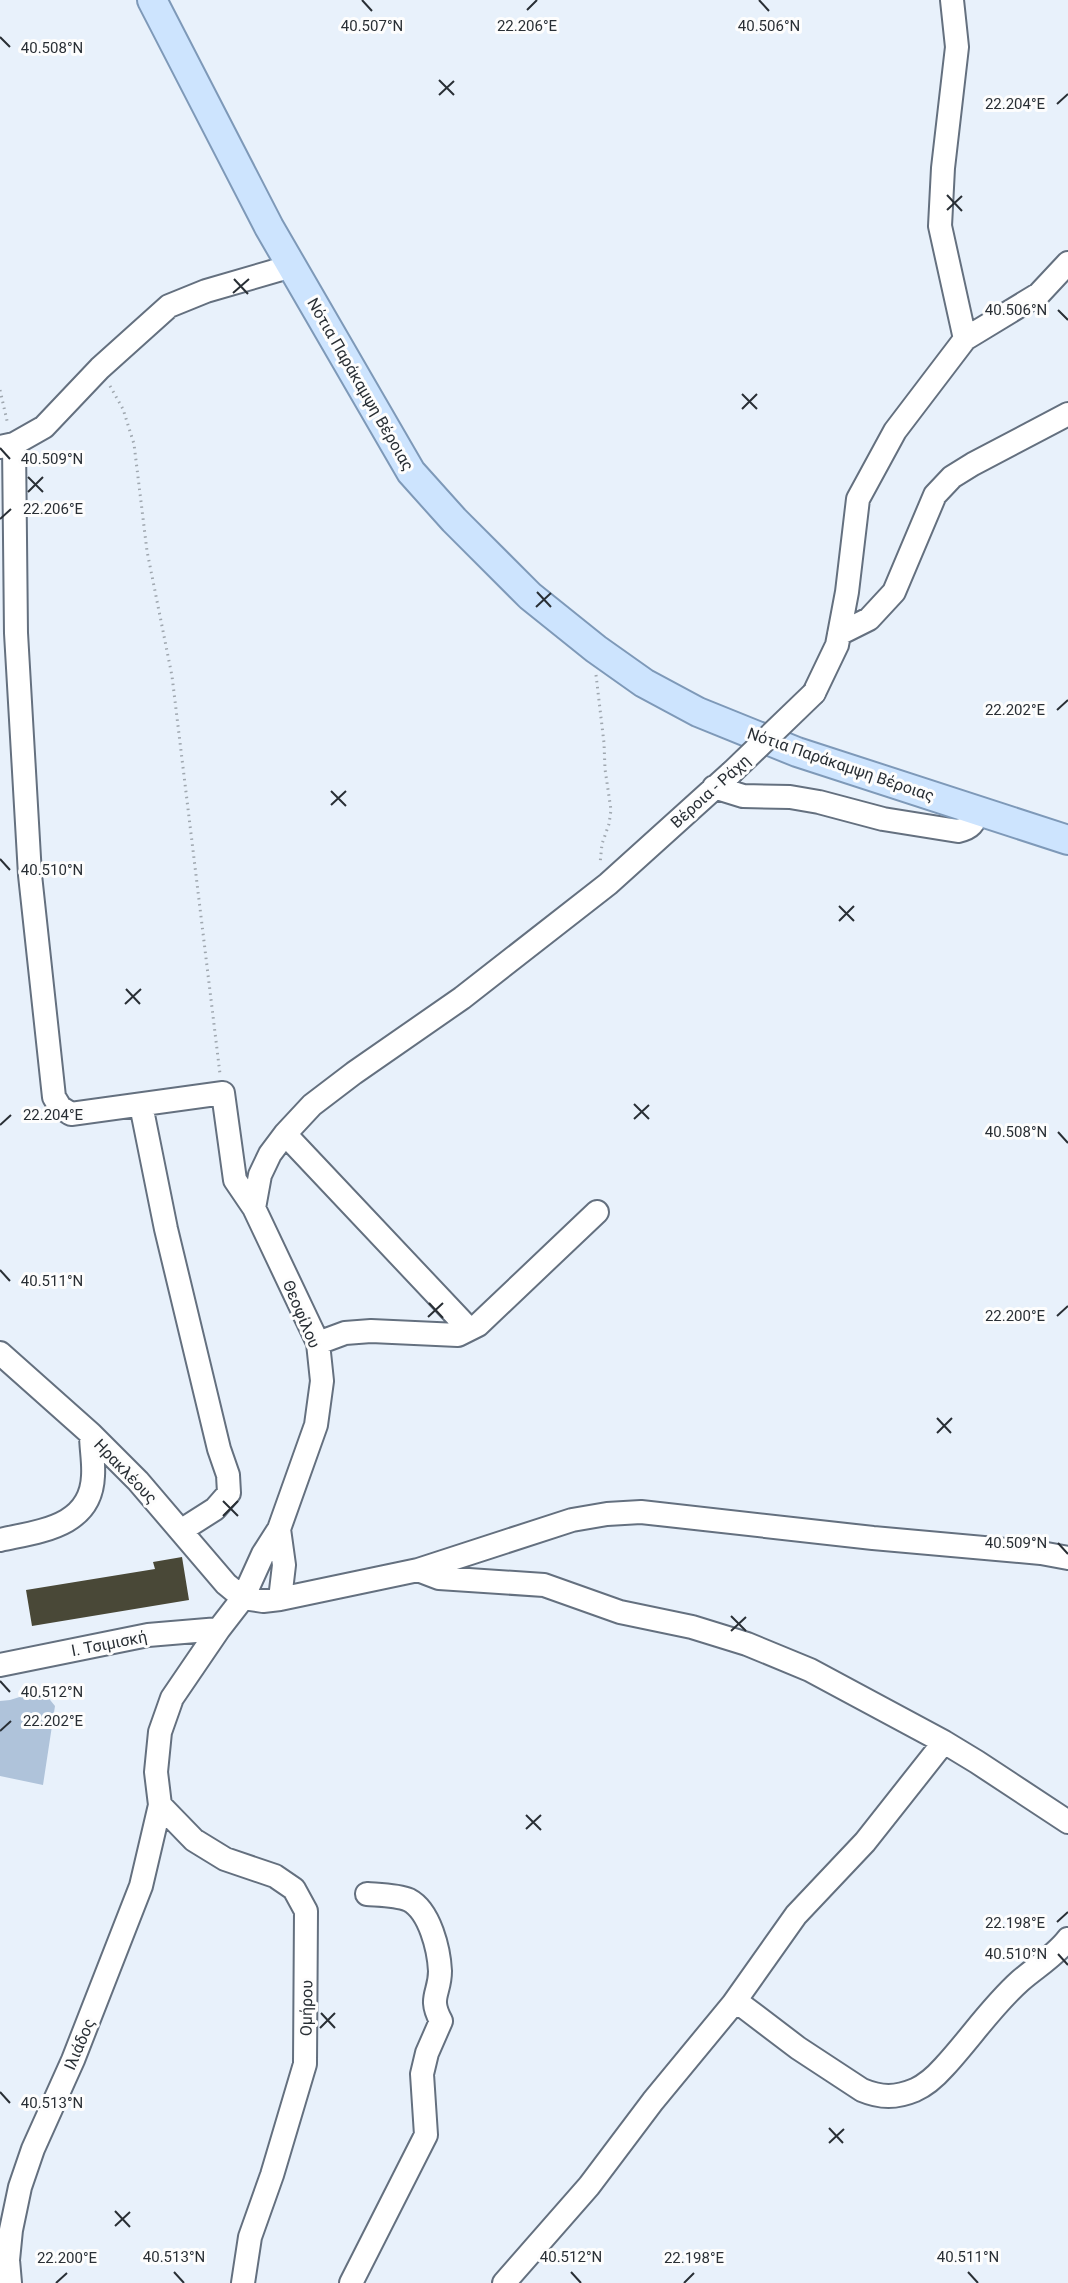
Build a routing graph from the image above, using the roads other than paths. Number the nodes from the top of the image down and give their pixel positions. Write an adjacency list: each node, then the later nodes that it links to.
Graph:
1 (152, 0): 4 (main road, Νότια Παράκαμψη Βέροιας)
2 (952, 0): 5 (street)
3 (1068, 263): 5 (street, Βέροια - Ράχη)
4 (292, 266): 7 (street); 10 (main road, Νότια Παράκαμψη Βέροιας)
5 (965, 339): 8 (street, Βέροια - Ράχη)
6 (1068, 414): 8 (street)
7 (7, 446): 12 (street)
8 (839, 634): 9 (street, Βέροια - Ράχη, bridge)
9 (723, 780): 10 (street); 13 (street, Βέροια - Ράχη)
10 (978, 810): 11 (main road, Νότια Παράκαμψη Βέροιας)
11 (1068, 840)
12 (141, 1105): 14 (street, Θεοφίλου); 21 (street)
13 (285, 1134): 14 (street, Βέροια - Ράχη); 16 (street)
14 (254, 1208): 17 (street, Θεοφίλου)
15 (597, 1212): 16 (street)
16 (468, 1329): 17 (street)
17 (318, 1343): 20 (street, Θεοφίλου)
18 (0, 1353): 19 (street, Ηρακλέους)
19 (91, 1434): 21 (street, Ηρακλέους); 22 (street)
20 (279, 1529): 25 (street, Θεοφίλου); 26 (street, Θεοφίλου)
21 (182, 1530): 25 (street, Ηρακλέους)
22 (0, 1540)
23 (1068, 1558): 24 (street)
24 (418, 1570): 26 (street); 29 (street)
25 (243, 1598): 26 (street); 27 (street, Θεοφίλου)
26 (280, 1599)
27 (219, 1629): 28 (street, Ι. Τσιμισκή); 30 (street, Θεοφίλου)
28 (0, 1665)
29 (944, 1742): 31 (street); 34 (street)
30 (160, 1805): 35 (street, Ιλιάδος); 36 (street, Ομήρου)
31 (1068, 1822)
32 (367, 1894): 37 (street)
33 (1068, 1938): 34 (street)
34 (733, 2004): 38 (street)
35 (10, 2283)
36 (243, 2283)
37 (351, 2283)
38 (504, 2283)

